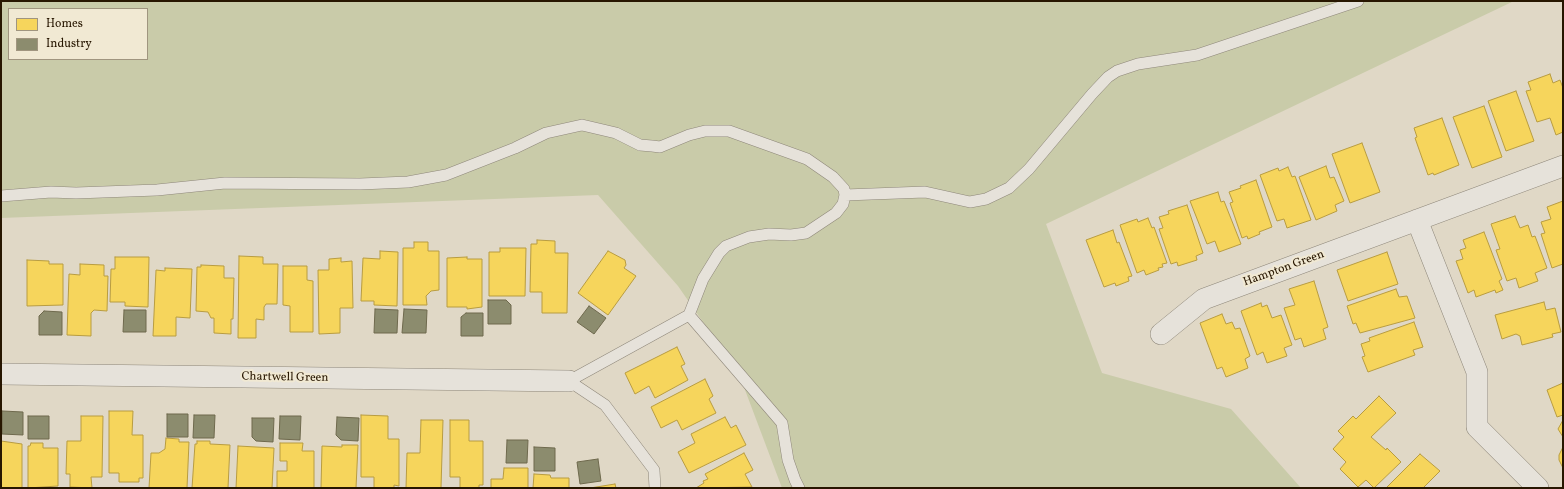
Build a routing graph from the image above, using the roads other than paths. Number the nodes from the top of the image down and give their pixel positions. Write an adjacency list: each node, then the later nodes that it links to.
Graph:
1 (1358, 1): 4 (lane)
2 (1563, 166): 5 (street, Hampton Green)
3 (1, 196): 4 (lane)
4 (845, 196): 6 (lane)
5 (1417, 220): 7 (street, Hampton Green); 12 (street)
6 (689, 315): 9 (lane); 11 (lane)
7 (1161, 334)
8 (1, 374): 9 (street, Chartwell Green)
9 (569, 382): 10 (lane)
10 (655, 488)
11 (800, 488)
12 (1538, 488)

